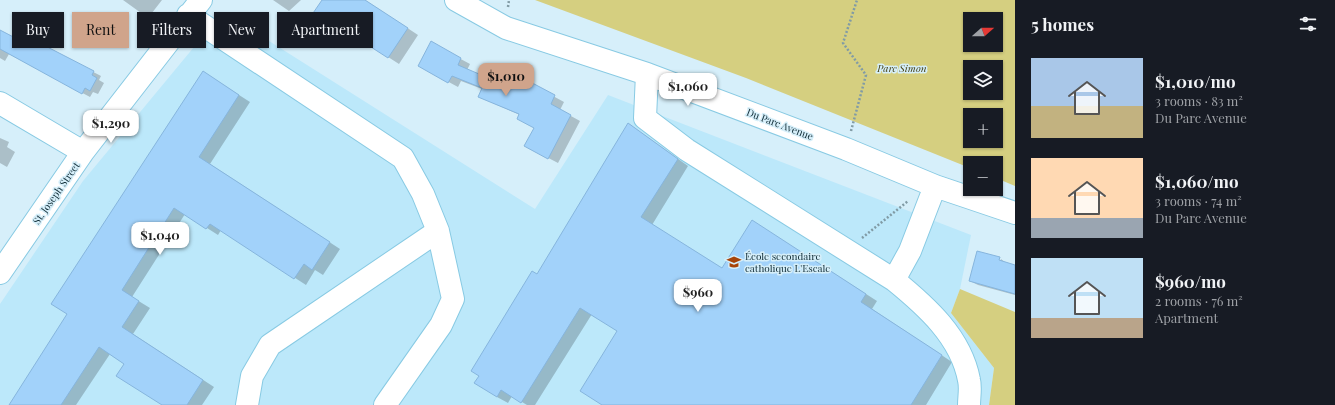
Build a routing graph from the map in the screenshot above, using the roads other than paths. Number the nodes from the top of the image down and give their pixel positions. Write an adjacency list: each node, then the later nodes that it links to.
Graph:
1 (456, 0): 3 (street, Du Parc Avenue)
2 (194, 8): 5 (street, St. Joseph Street); 8 (street)
3 (647, 74): 6 (street, Du Parc Avenue); 10 (street)
4 (0, 103): 5 (street)
5 (84, 152): 9 (street, St. Joseph Street)
6 (935, 186): 7 (street, Du Parc Avenue); 10 (street)
7 (1015, 213)
8 (438, 231): 11 (street); 12 (street)
9 (0, 273)
10 (894, 280): 13 (street)
11 (247, 405)
12 (385, 405)
13 (969, 405)

